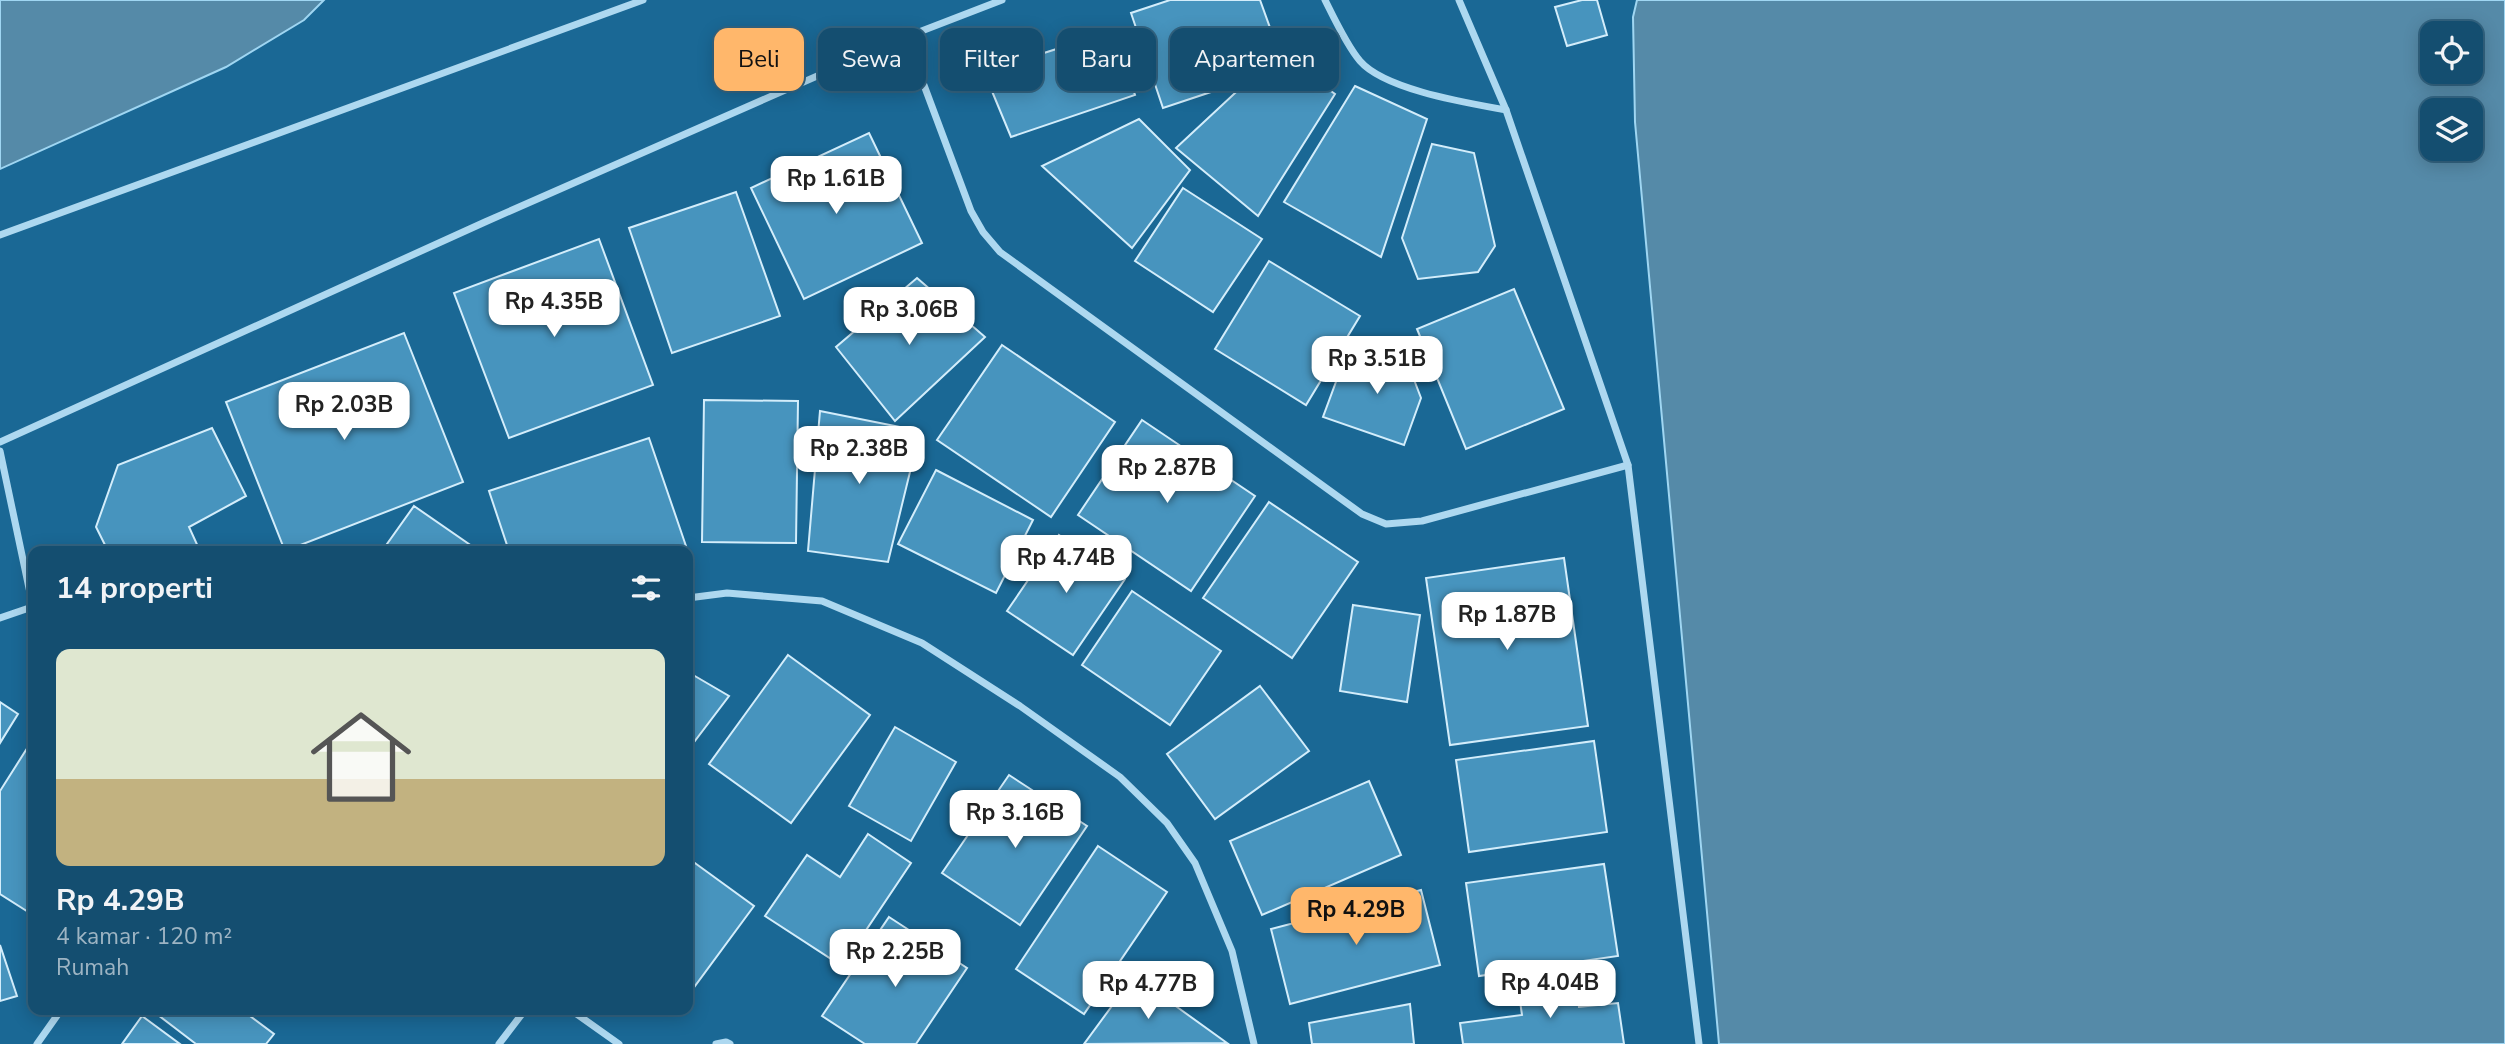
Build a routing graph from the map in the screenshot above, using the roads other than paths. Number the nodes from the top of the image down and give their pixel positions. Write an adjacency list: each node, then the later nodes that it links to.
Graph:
1 (642, 0): 9 (street)
2 (1002, 0): 5 (street)
3 (1325, 0): 8 (street)
4 (1459, 0): 8 (street)
5 (926, 29)
6 (818, 76): 10 (street)
7 (926, 91): 12 (street)
8 (1506, 110): 12 (street)
9 (0, 235)
10 (0, 443)
11 (0, 451): 13 (street)
12 (1628, 465): 26 (street)
13 (28, 583)
14 (693, 597): 25 (street)
15 (28, 609): 16 (street)
16 (0, 618)
17 (57, 1015): 20 (street)
18 (521, 1015): 21 (street)
19 (578, 1015): 22 (street)
20 (37, 1044)
21 (499, 1044)
22 (619, 1044)
23 (716, 1044): 24 (street)
24 (730, 1044)
25 (1254, 1044)
26 (1699, 1044)

